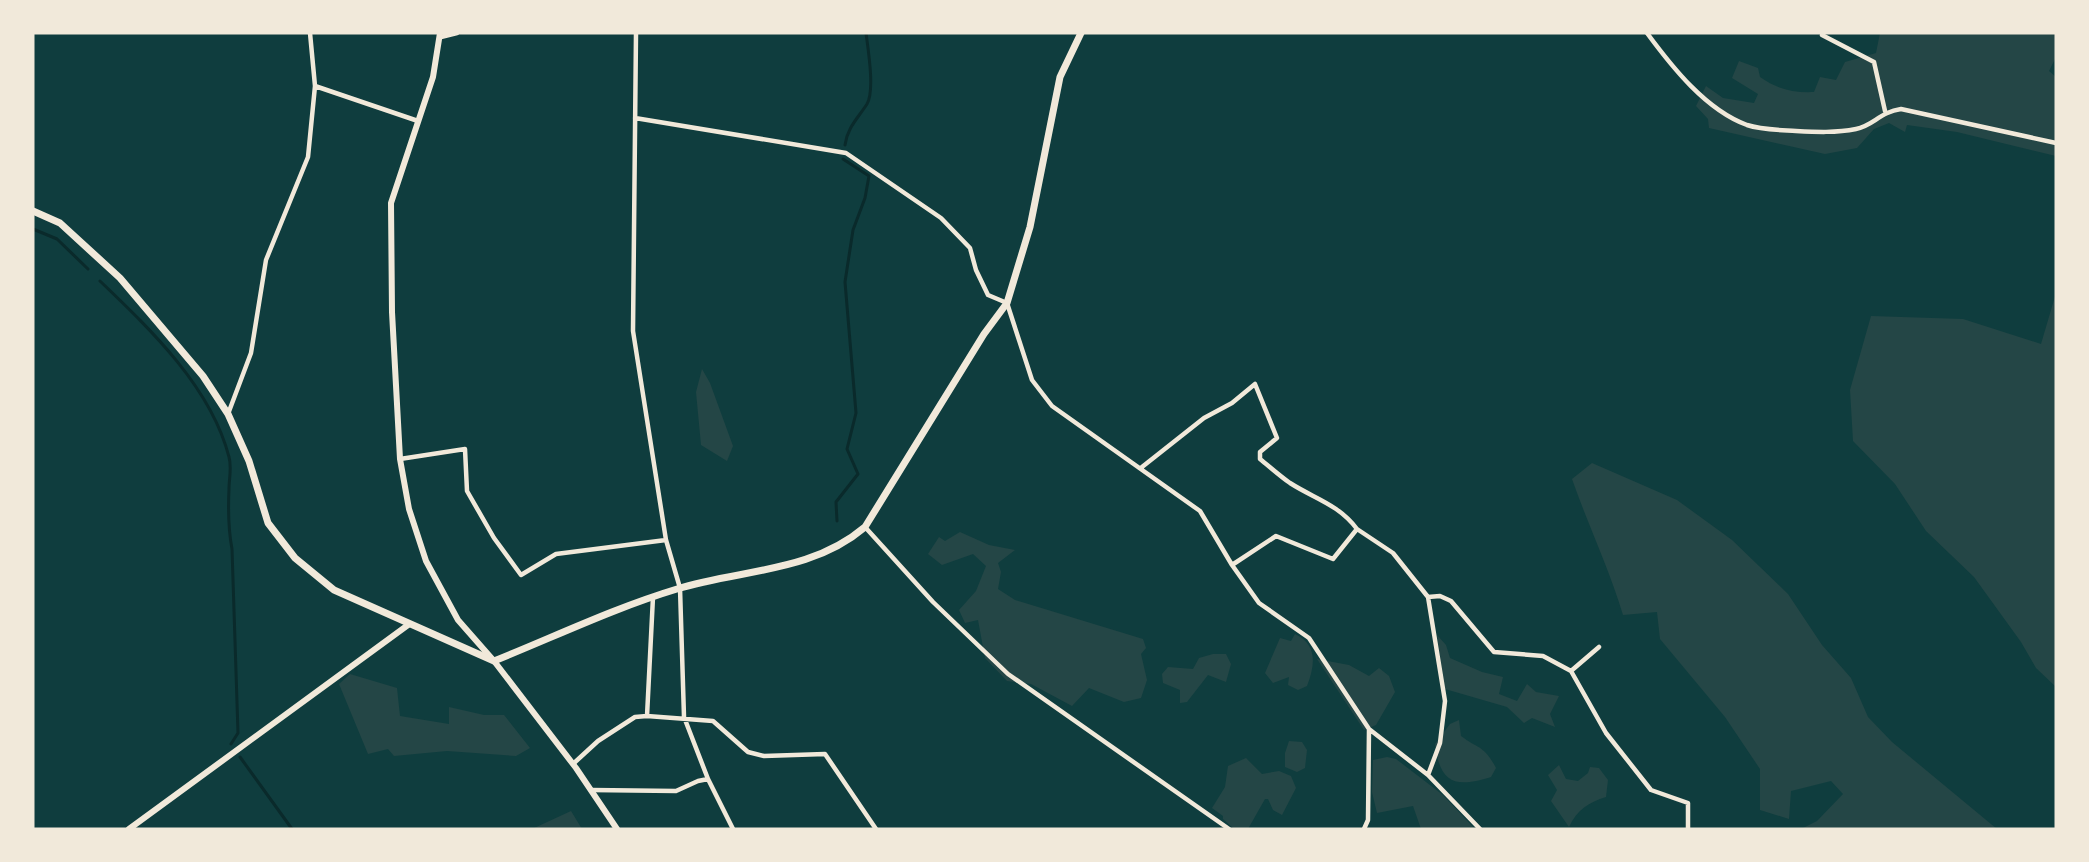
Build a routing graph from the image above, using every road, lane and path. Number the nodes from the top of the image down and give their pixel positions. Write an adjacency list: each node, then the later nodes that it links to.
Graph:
1 (310, 33): 8 (street)
2 (457, 33): 7 (street)
3 (636, 33): 10 (street)
4 (1080, 33): 14 (main road)
5 (1647, 33): 9 (street)
6 (1820, 34): 9 (street)
7 (440, 35): 11 (street)
8 (315, 86): 11 (street); 15 (street)
9 (1885, 111): 12 (street)
10 (635, 118): 14 (street); 20 (street)
11 (418, 121): 16 (street)
12 (2056, 143)
13 (33, 211): 15 (main road)
14 (1006, 303): 17 (street); 18 (main road)
15 (228, 414): 25 (main road)
16 (400, 459): 20 (street); 27 (street)
17 (1142, 467): 19 (street); 21 (street)
18 (865, 527): 22 (main road); 40 (street)
19 (1358, 529): 21 (street); 24 (street)
20 (666, 540): 22 (street)
21 (1232, 565): 31 (street)
22 (680, 588): 23 (main road); 30 (street)
23 (653, 597): 27 (main road); 29 (street)
24 (1428, 597): 28 (street); 33 (street)
25 (408, 625): 27 (main road); 36 (street)
26 (1599, 647): 28 (street)
27 (494, 661): 32 (street)
28 (1571, 671): 43 (street)
29 (647, 716): 30 (street); 32 (street)
30 (684, 717): 34 (street); 39 (street)
31 (1369, 729): 33 (street); 41 (street)
32 (573, 764): 35 (street)
33 (1428, 776): 42 (street)
34 (708, 779): 35 (street); 38 (street)
35 (591, 790): 37 (street)
36 (129, 829)
37 (617, 829)
38 (734, 829)
39 (876, 829)
40 (1230, 829)
41 (1364, 829)
42 (1480, 829)
43 (1688, 829)

